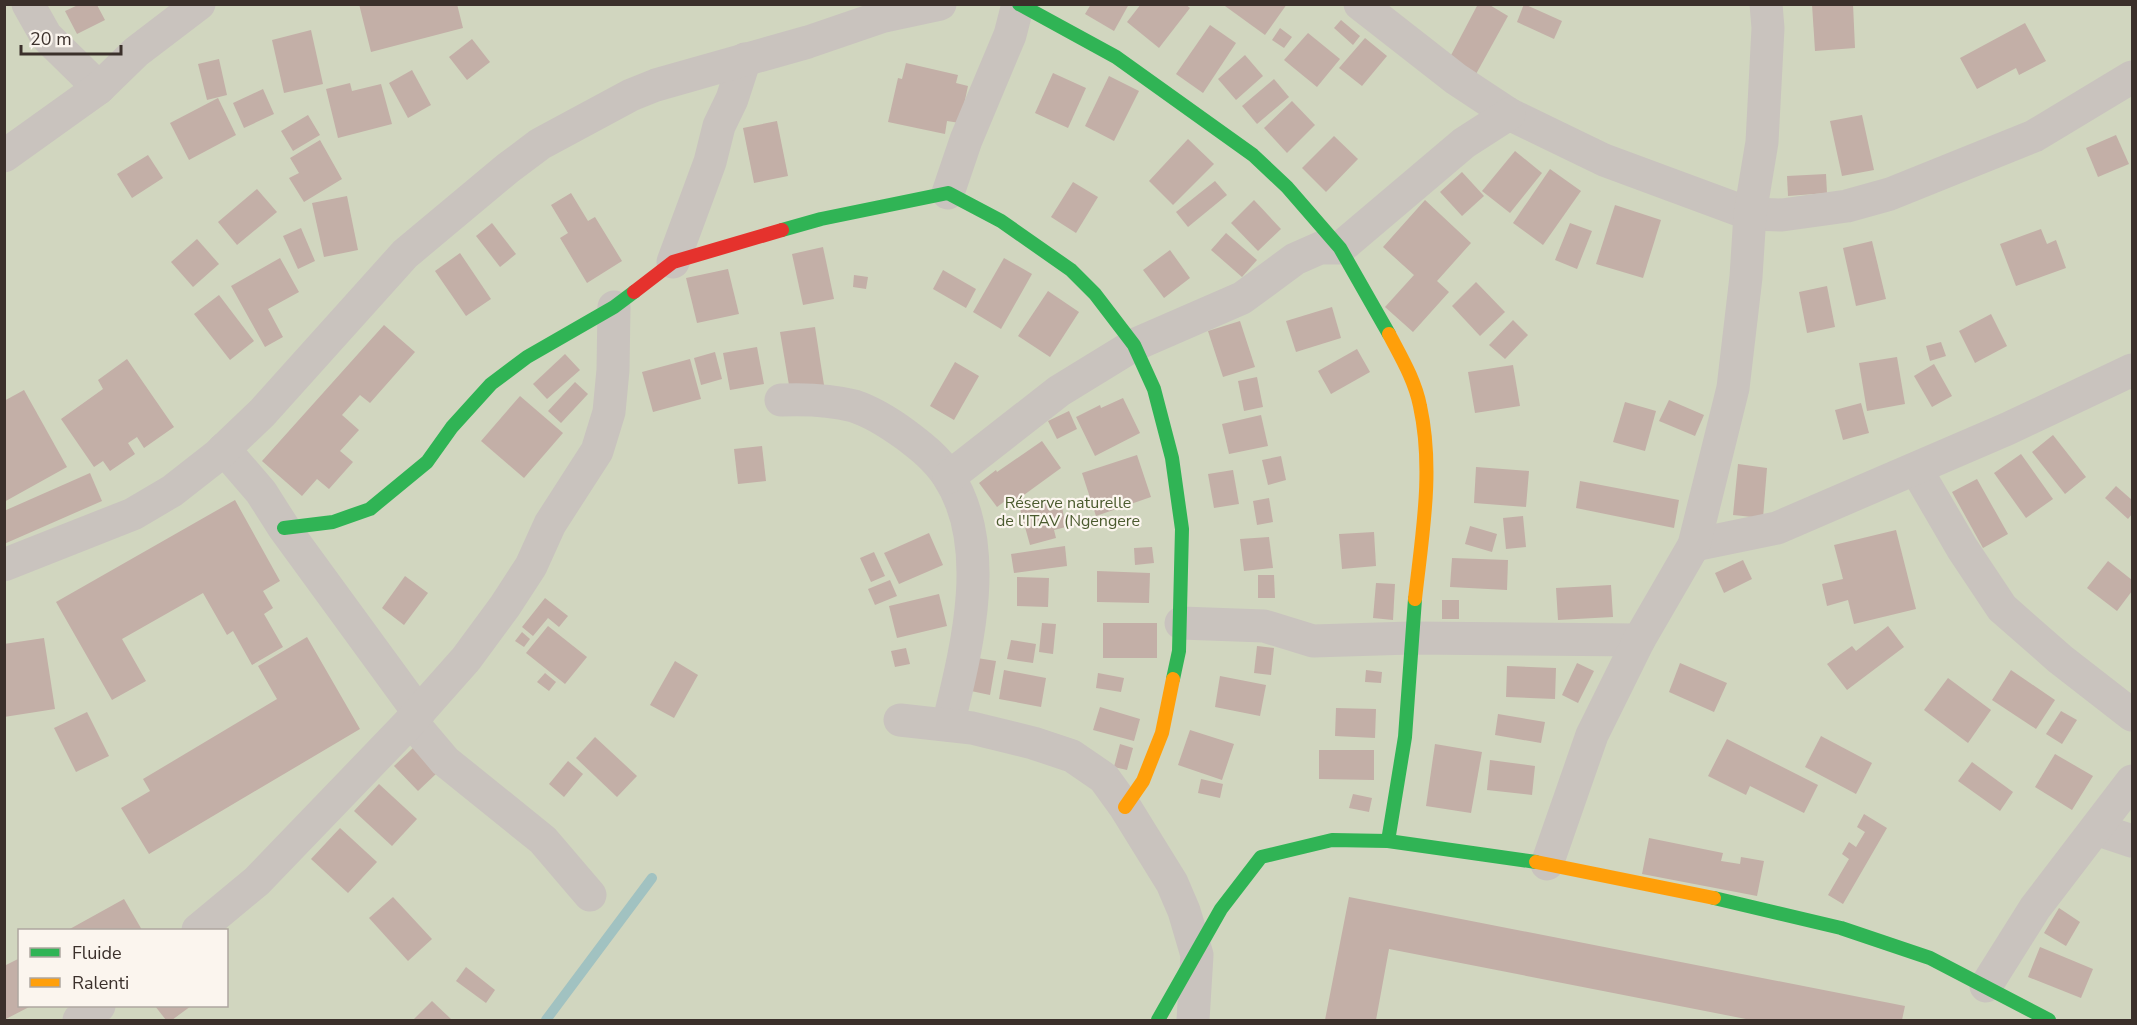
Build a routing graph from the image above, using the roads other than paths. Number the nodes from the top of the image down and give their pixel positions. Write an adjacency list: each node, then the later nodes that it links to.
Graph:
1 (28, 4): 9 (street)
2 (199, 4): 9 (street)
3 (940, 4): 7 (street)
4 (1019, 4): 12 (street); 14 (street)
5 (1360, 4): 10 (street)
6 (1767, 4): 13 (street)
7 (745, 59): 15 (street); 20 (street)
8 (2133, 76): 13 (street)
9 (99, 88): 11 (street)
10 (1509, 114): 13 (street); 14 (street)
11 (4, 156)
12 (948, 193): 15 (street); 17 (street)
13 (1750, 214): 24 (street)
14 (1340, 248): 17 (street); 27 (street)
15 (673, 262): 16 (street)
16 (614, 307): 23 (street); 30 (street)
17 (1134, 345): 22 (street); 26 (street)
18 (2130, 376): 21 (street)
19 (781, 400): 22 (street)
20 (224, 449): 23 (street); 25 (street)
21 (1916, 469): 24 (street); 29 (street)
22 (949, 477): 32 (street)
23 (284, 528): 30 (street)
24 (1694, 545): 28 (street)
25 (4, 566)
26 (1181, 623): 27 (street); 34 (street)
27 (1411, 638): 28 (street); 36 (street)
28 (1639, 640): 38 (street)
29 (2133, 715)
30 (415, 717): 39 (street); 40 (street)
31 (900, 720): 32 (street)
32 (948, 725): 34 (street)
33 (2133, 781): 35 (street)
34 (1125, 807): 41 (street)
35 (2096, 829): 37 (street); 42 (street)
36 (1388, 840): 38 (street); 41 (street)
37 (2133, 841)
38 (1547, 864): 42 (street)
39 (590, 895)
40 (199, 929)
41 (1197, 955): 45 (street); 46 (street)
42 (1986, 986): 47 (street)
43 (96, 1007): 44 (street)
44 (79, 1020)
45 (1158, 1020)
46 (1193, 1020)
47 (2049, 1020)

